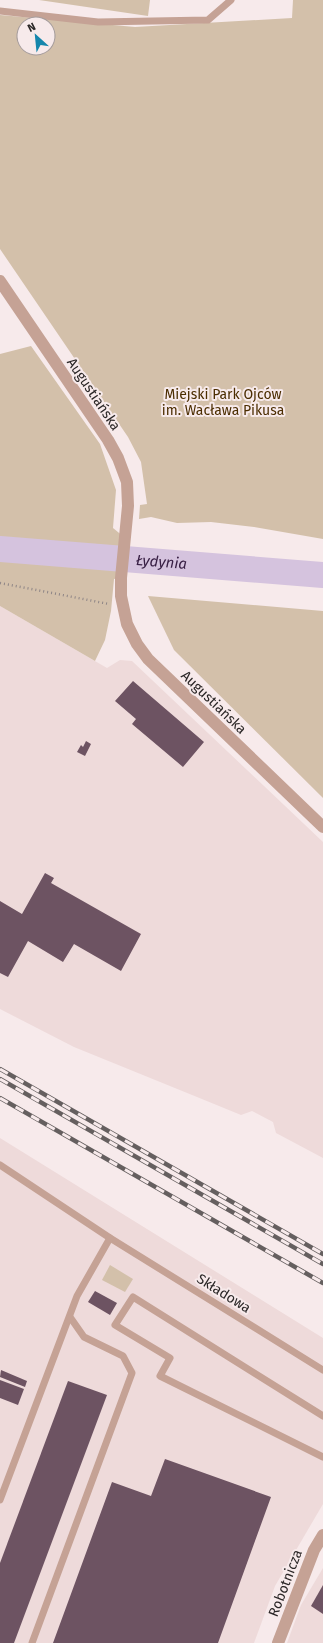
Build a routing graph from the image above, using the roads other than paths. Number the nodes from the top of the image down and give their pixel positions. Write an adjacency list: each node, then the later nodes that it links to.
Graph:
1 (230, 0): 2 (lane)
2 (0, 10)
3 (0, 281): 4 (street, Augustiańska)
4 (323, 827)
5 (0, 1165): 6 (lane, Składowa)
6 (110, 1238): 7 (lane); 8 (lane, Składowa)
7 (70, 1317): 11 (lane); 13 (lane)
8 (323, 1370)
9 (323, 1416): 10 (lane)
10 (323, 1457)
11 (0, 1500)
12 (323, 1535): 14 (street, Robotnicza)
13 (32, 1643)
14 (278, 1643)

